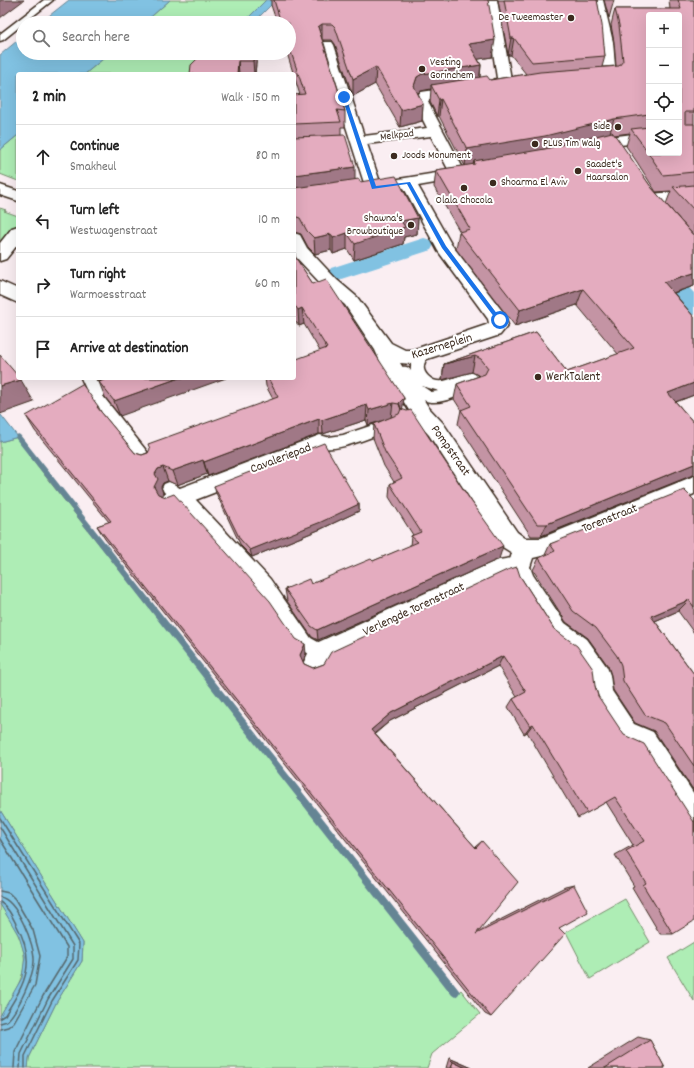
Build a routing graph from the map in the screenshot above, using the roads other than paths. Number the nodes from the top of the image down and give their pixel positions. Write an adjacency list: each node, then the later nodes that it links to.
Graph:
1 (49, 0): 5 (lane)
2 (597, 0): 9 (street)
3 (492, 5): 4 (street); 10 (street)
4 (479, 10)
5 (28, 16)
6 (16, 26): 7 (lane)
7 (0, 38)
8 (327, 45): 15 (street)
9 (578, 80)
10 (498, 84): 11 (street); 12 (street)
11 (516, 85)
12 (435, 131): 15 (street, Melkpad); 18 (street)
13 (646, 137): 14 (street)
14 (609, 142): 16 (street); 17 (street)
15 (355, 144): 18 (street)
16 (579, 150)
17 (623, 157)
18 (409, 183): 29 (street, Kazerneplein)
19 (0, 190): 20 (street)
20 (16, 195)
21 (694, 195): 22 (street)
22 (652, 199)
23 (16, 235): 25 (street)
24 (296, 243): 28 (street, Pompstraat)
25 (0, 256)
26 (0, 288): 27 (street)
27 (16, 296)
28 (384, 348): 29 (street, Kazerneplein); 29 (lane, Pompstraat); 38 (street, Pompstraat)
29 (423, 354)
30 (120, 380): 31 (street)
31 (91, 385): 34 (lane)
32 (391, 424): 33 (lane, Cavaleriepad)
33 (320, 444): 36 (street, Cavaleriepad)
34 (147, 462)
35 (686, 488): 37 (street); 38 (street, Torenstraat)
36 (174, 495): 39 (lane)
37 (694, 507)
38 (522, 558): 39 (street, Verlengde Torenstraat); 40 (street)
39 (318, 658)
40 (694, 818)

